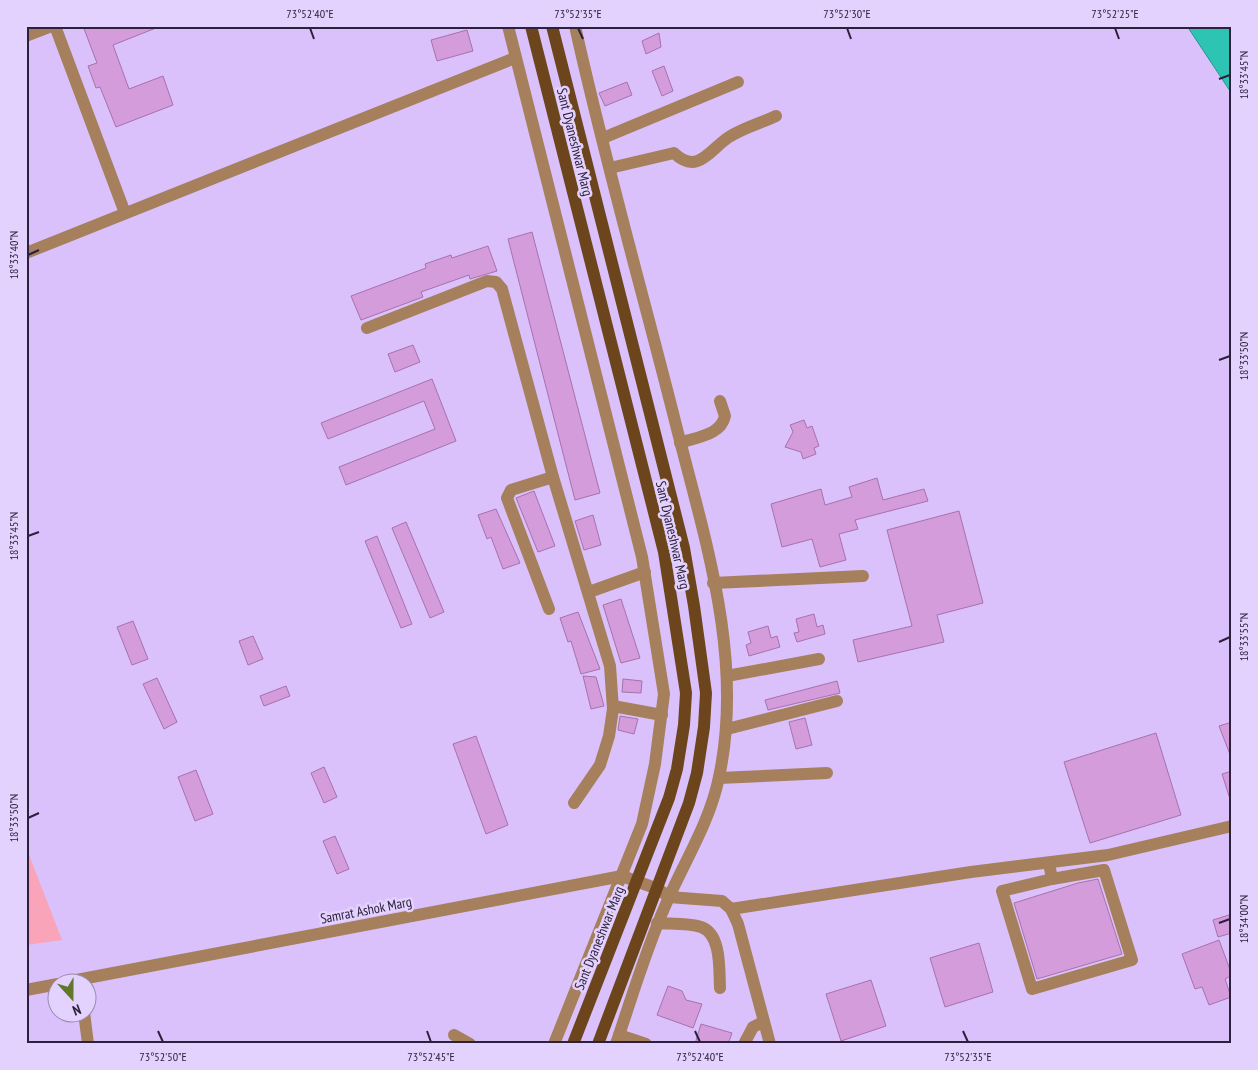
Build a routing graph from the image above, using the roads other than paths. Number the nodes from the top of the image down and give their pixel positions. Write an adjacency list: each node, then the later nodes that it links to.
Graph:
1 (53, 26): 6 (street); 12 (street)
2 (508, 26): 7 (street)
3 (531, 26): 36 (main road, Sant Dyaneshwar Marg)
4 (552, 26): 37 (main road, Sant Dyaneshwar Marg)
5 (575, 26): 10 (street)
6 (26, 36)
7 (515, 58): 12 (street); 18 (street)
8 (738, 82): 10 (street)
9 (776, 116): 11 (street)
10 (603, 138): 11 (street)
11 (610, 168): 16 (street)
12 (125, 213): 13 (street)
13 (26, 252)
14 (367, 328): 17 (street)
15 (720, 401): 16 (street)
16 (680, 443): 20 (street)
17 (553, 477): 21 (street); 22 (street)
18 (645, 572): 21 (street); 27 (street)
19 (863, 576): 20 (street)
20 (714, 582): 24 (street)
21 (589, 592): 26 (street)
22 (549, 609)
23 (819, 658): 24 (street)
24 (728, 676): 28 (street)
25 (837, 701): 28 (street)
26 (613, 706): 27 (street); 31 (street)
27 (662, 715): 34 (street)
28 (727, 729): 30 (street)
29 (827, 773): 30 (street)
30 (719, 778): 38 (street)
31 (574, 803)
32 (1232, 826): 33 (street)
33 (1049, 863): 35 (street); 39 (street)
34 (622, 876): 36 (street); 41 (street, Samrat Ashok Marg); 51 (street)
35 (1052, 879): 35 (street)
36 (638, 882): 37 (street); 52 (main road, Sant Dyaneshwar Marg)
37 (658, 889): 38 (street); 53 (main road, Sant Dyaneshwar Marg)
38 (668, 897): 39 (street); 40 (street)
39 (731, 909): 46 (street)
40 (657, 923): 43 (street); 48 (street)
41 (98, 978)
42 (48, 986): 44 (street)
43 (720, 988)
44 (26, 990)
45 (85, 1022): 49 (street)
46 (763, 1022): 55 (street); 56 (street)
47 (454, 1036): 50 (street)
48 (618, 1039): 54 (street)
49 (88, 1044)
50 (470, 1044)
51 (554, 1044)
52 (573, 1044)
53 (598, 1044)
54 (646, 1044)
55 (744, 1044)
56 (770, 1044)

